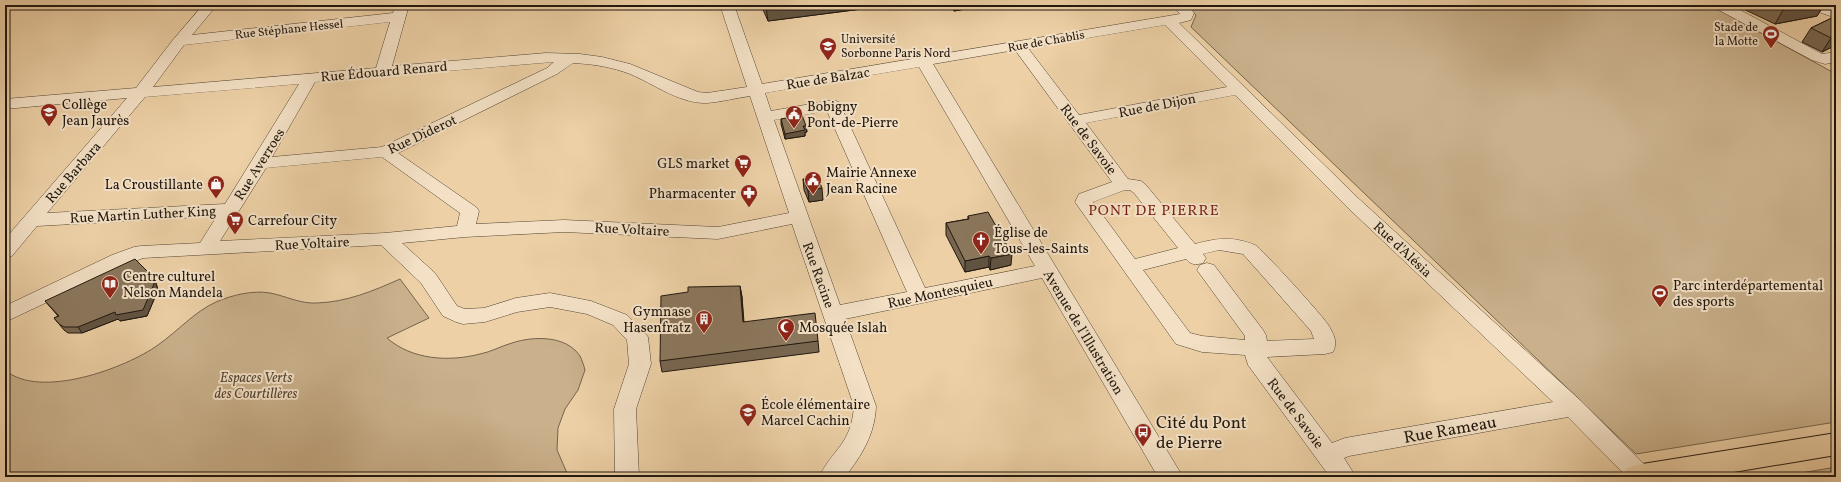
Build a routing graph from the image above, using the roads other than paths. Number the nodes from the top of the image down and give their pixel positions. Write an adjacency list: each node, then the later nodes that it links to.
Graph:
1 (210, 5): 9 (street, Rue Barbara)
2 (727, 5): 16 (street, Rue Racine)
3 (1180, 5): 8 (street, Rue de Chablis)
4 (1720, 5): 12 (street)
5 (1812, 5): 7 (street)
6 (400, 11): 9 (street, Rue Stéphane Hessel); 14 (street)
7 (1836, 14)
8 (1168, 20): 10 (street, Rue de Chablis); 17 (street, Rue d'Alésia)
9 (180, 41): 18 (street, Rue Barbara)
10 (1019, 46): 13 (street, Rue de Chablis); 21 (street, Rue de Savoie)
11 (570, 58): 14 (street, Rue Édouard Renard); 16 (street, Rue Édouard Renard); 22 (street, Rue Diderot)
12 (1831, 58)
13 (924, 62): 16 (street, Rue de Balzac); 34 (street, Avenue de l'Illustration)
14 (383, 71): 15 (street, Rue Édouard Renard)
15 (310, 78): 18 (street, Rue Édouard Renard); 23 (street, Rue Averroes)
16 (756, 90): 20 (street, Rue Racine)
17 (1238, 90): 21 (street, Rue de Dijon); 39 (street, Rue d'Alésia)
18 (140, 93): 19 (street, Rue Édouard Renard); 27 (street, Rue Barbara)
19 (5, 104)
20 (766, 117): 26 (street, Rue Racine); 35 (street)
21 (1076, 120): 24 (street, Rue de Savoie)
22 (386, 152): 23 (street, Rue Diderot); 28 (street)
23 (260, 163): 25 (street, Rue Averroes)
24 (1123, 184): 32 (street, Rue de Savoie); 33 (street)
25 (230, 209): 27 (street, Rue Martin Luther King); 30 (street, Rue Averroes)
26 (798, 217): 28 (street, Rue Voltaire); 37 (street, Rue Racine)
27 (31, 220): 31 (street, Rue Barbara)
28 (465, 231): 29 (street, Rue Voltaire)
29 (385, 239): 30 (street, Rue Voltaire); 42 (street)
30 (206, 248): 36 (street, Rue Voltaire)
31 (5, 251)
32 (1198, 260): 33 (street); 38 (street, Rue de Savoie); 38 (street)
33 (1132, 266): 38 (street)
34 (1047, 270): 35 (street, Rue Montesquieu); 44 (street, Avenue de l'Illustration)
35 (919, 297): 37 (street, Rue Montesquieu)
36 (8, 312)
37 (833, 314): 43 (street, Rue Racine)
38 (1255, 348): 41 (street, Rue de Savoie)
39 (1573, 408): 41 (street, Rue Rameau); 46 (street, Rue d'Alésia)
40 (1836, 444): 46 (main road)
41 (1328, 455): 45 (street, Rue de Savoie)
42 (626, 477)
43 (830, 477)
44 (1171, 477)
45 (1344, 477)
46 (1639, 477)

